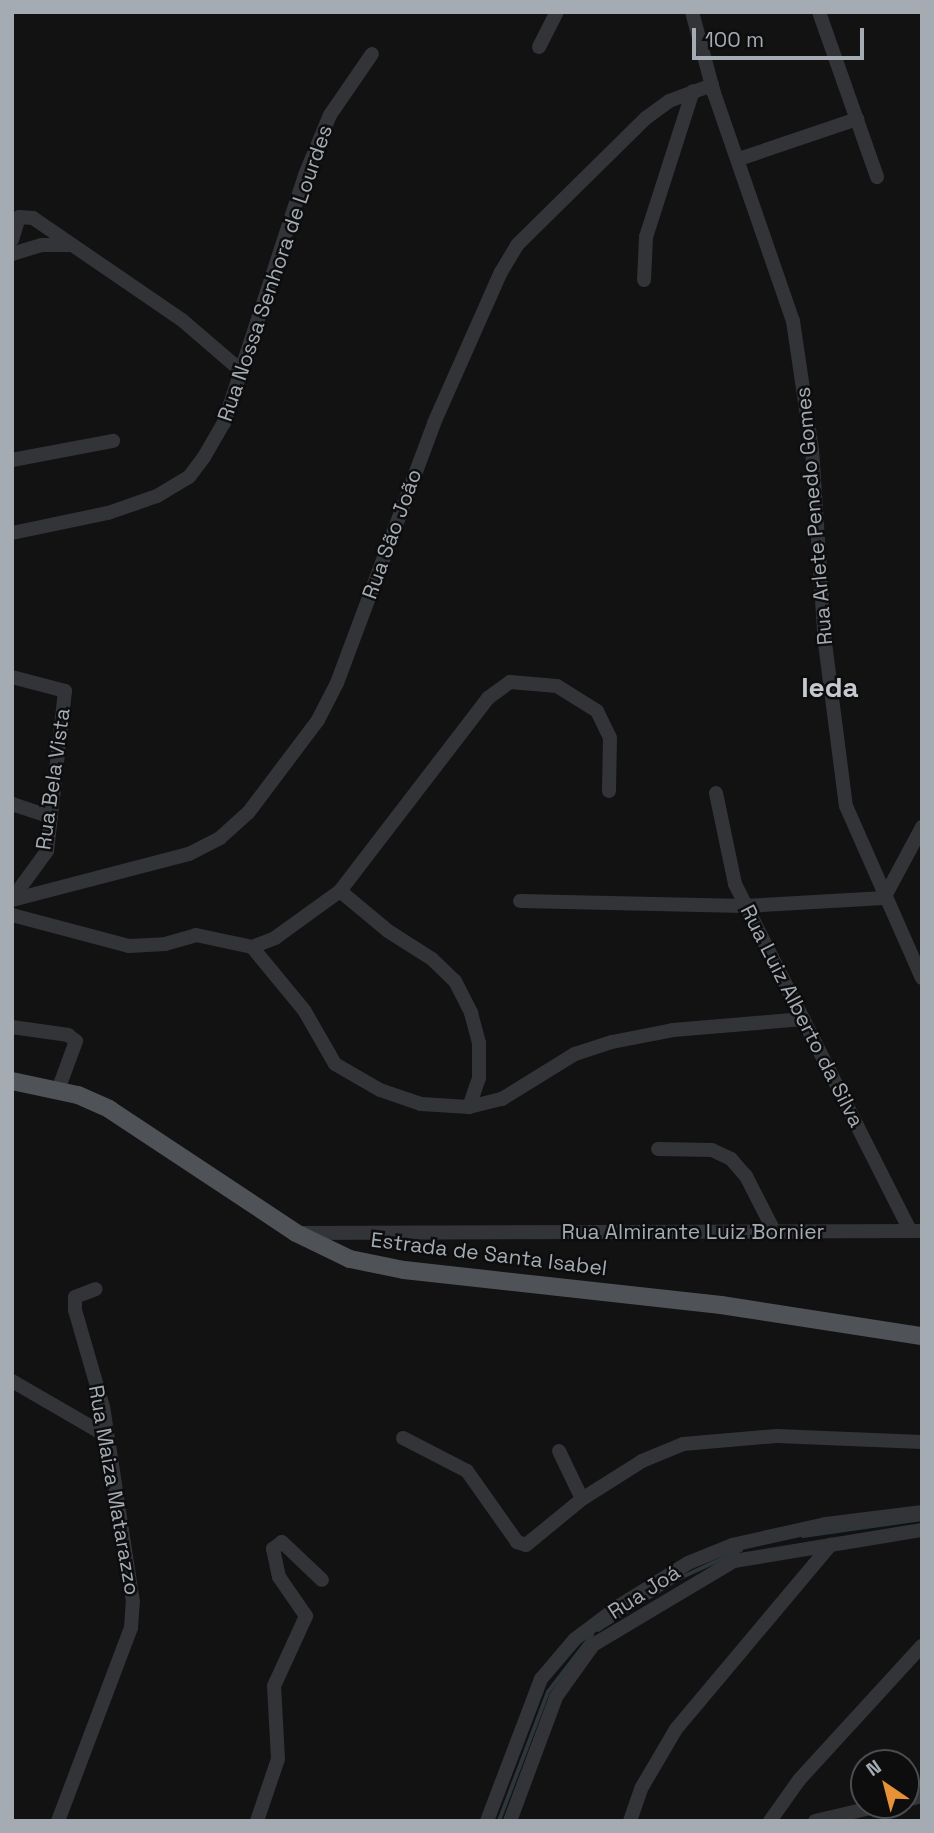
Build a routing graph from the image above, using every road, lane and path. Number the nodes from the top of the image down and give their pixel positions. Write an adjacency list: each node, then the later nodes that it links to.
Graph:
1 (557, 12): 4 (street)
2 (692, 12): 6 (street, Rua Arlete Penedo Gomes)
3 (819, 12): 8 (street)
4 (539, 47)
5 (372, 54): 15 (street, Rua Nossa Senhora de Lourdes)
6 (712, 85): 7 (street, Rua São João); 9 (street, Rua Arlete Penedo Gomes)
7 (693, 91): 14 (street); 27 (street, Rua São João)
8 (857, 119): 9 (street); 10 (street)
9 (739, 159): 26 (street, Rua Arlete Penedo Gomes)
10 (877, 177)
11 (12, 240): 12 (street)
12 (76, 246): 13 (street); 15 (street)
13 (12, 254)
14 (644, 280)
15 (239, 369): 18 (street, Rua Nossa Senhora de Lourdes)
16 (113, 441): 17 (street)
17 (12, 460)
18 (12, 533)
19 (12, 677): 23 (street, Rua Bela Vista)
20 (609, 791): 25 (street)
21 (716, 793): 29 (street, Rua Luiz Alberto da Silva)
22 (12, 804): 23 (street)
23 (51, 817): 27 (street, Rua Bela Vista)
24 (922, 827): 26 (street)
25 (340, 891): 31 (street); 37 (street)
26 (884, 898): 29 (street); 32 (street, Rua Arlete Penedo Gomes)
27 (12, 900)
28 (520, 901): 29 (street)
29 (745, 906): 33 (street, Rua Luiz Alberto da Silva)
30 (12, 915): 31 (street)
31 (252, 947): 37 (street)
32 (922, 978)
33 (804, 1019): 37 (street); 40 (street, Rua Luiz Alberto da Silva)
34 (12, 1027): 36 (street)
35 (12, 1081): 36 (main road, Estrada de Santa Isabel)
36 (58, 1090): 41 (main road, Estrada de Santa Isabel)
37 (469, 1107)
38 (658, 1149): 39 (street)
39 (774, 1231): 40 (street, Rua Almirante Luiz Bornier); 41 (street, Rua Almirante Luiz Bornier)
40 (916, 1231)
41 (296, 1233): 43 (main road, Estrada de Santa Isabel)
42 (96, 1289): 45 (street, Rua Maiza Matarazzo)
43 (922, 1336)
44 (12, 1381): 45 (street)
45 (104, 1435): 55 (street, Rua Maiza Matarazzo)
46 (403, 1438): 49 (street)
47 (922, 1442): 49 (street)
48 (559, 1451): 49 (street)
49 (582, 1499)
50 (919, 1521): 51 (street, Rua Joá); 57 (street, Rua Joá)
51 (831, 1544): 58 (street, Rua Joá); 59 (street)
52 (322, 1580): 56 (street)
53 (922, 1647): 60 (street)
54 (850, 1813): 61 (street)
55 (58, 1821)
56 (257, 1821)
57 (486, 1821)
58 (510, 1821)
59 (630, 1821)
60 (770, 1821)
61 (815, 1821)

